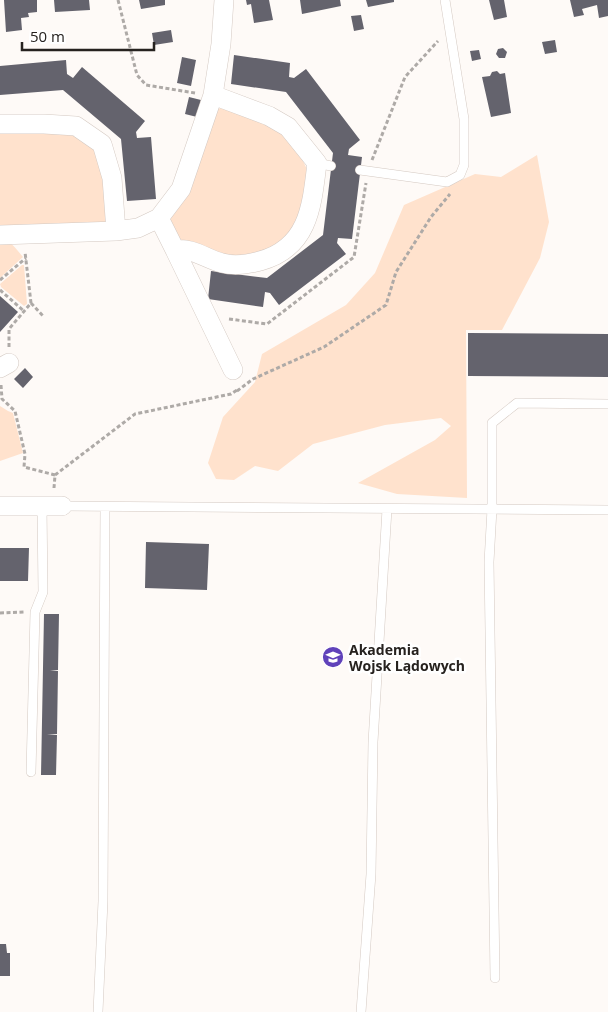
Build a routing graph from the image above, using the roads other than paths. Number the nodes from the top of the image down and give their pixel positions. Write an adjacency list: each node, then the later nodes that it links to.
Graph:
1 (224, 0): 3 (street)
2 (445, 0): 5 (lane)
3 (213, 95): 6 (street); 9 (street)
4 (0, 124): 7 (street)
5 (364, 171)
6 (159, 218): 7 (street); 9 (street)
7 (116, 231): 8 (street)
8 (0, 235)
9 (175, 250): 10 (street)
10 (233, 370)
11 (608, 404): 16 (lane)
12 (0, 506): 13 (street)
13 (53, 506): 14 (lane); 18 (lane)
14 (105, 507): 15 (lane); 20 (lane)
15 (387, 509): 16 (lane); 21 (lane)
16 (492, 510): 17 (lane); 19 (lane)
17 (608, 510)
18 (31, 772)
19 (495, 978)
20 (98, 1012)
21 (361, 1012)

